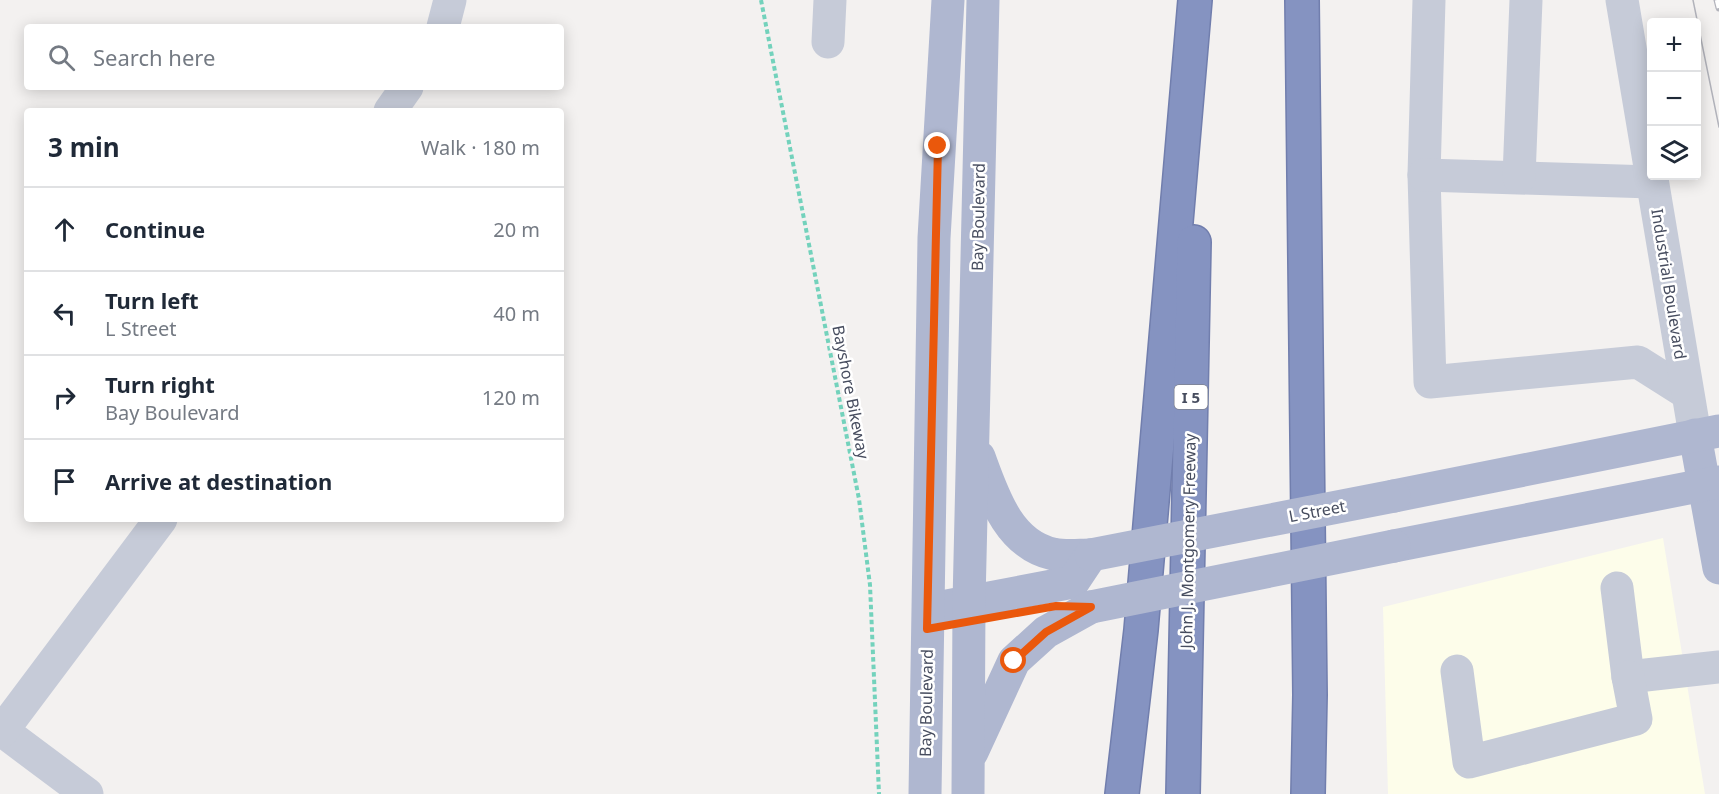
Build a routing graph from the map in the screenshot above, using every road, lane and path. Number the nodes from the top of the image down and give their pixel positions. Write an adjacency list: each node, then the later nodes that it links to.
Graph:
1 (450, 0): 12 (street)
2 (761, 0): 37 (path, Bayshore Bikeway)
3 (830, 0): 13 (street)
4 (948, 0): 29 (main road, Bay Boulevard)
5 (983, 0): 21 (main road, Bay Boulevard)
6 (1195, 0): 40 (highway)
7 (1199, 0): 41 (highway, John J. Montgomery Freeway / I 5)
8 (1302, 0): 33 (highway)
9 (1429, 0): 16 (street)
10 (1526, 0): 17 (street)
11 (1622, 0): 18 (street, Industrial Boulevard)
12 (444, 24)
13 (828, 42)
14 (405, 90): 15 (street)
15 (392, 108)
16 (1424, 175): 17 (street); 19 (street)
17 (1519, 177): 18 (street)
18 (1652, 182): 19 (street, Industrial Boulevard)
19 (1687, 393): 20 (street, Industrial Boulevard)
20 (1707, 433): 22 (main road, Industrial Boulevard); 24 (main road, L Street, bridge)
21 (973, 442): 24 (main road, L Street); 28 (main road, Bay Boulevard)
22 (1711, 483): 25 (main road, Industrial Boulevard); 27 (main road, bridge)
23 (159, 522): 34 (street)
24 (1091, 555): 28 (main road)
25 (1719, 568)
26 (1617, 588): 32 (street)
27 (1091, 607): 28 (main road); 35 (main road)
28 (969, 612): 29 (main road); 35 (main road, Bay Boulevard)
29 (928, 620): 38 (main road, Bay Boulevard)
30 (1719, 667): 32 (street)
31 (1457, 671): 32 (street)
32 (1628, 677)
33 (1310, 695): 42 (highway); 43 (highway)
34 (1, 730): 36 (street)
35 (969, 759): 39 (main road, Bay Boulevard)
36 (87, 794)
37 (879, 794)
38 (925, 794)
39 (968, 794)
40 (1122, 794)
41 (1184, 794)
42 (1308, 794)
43 (1331, 794)

